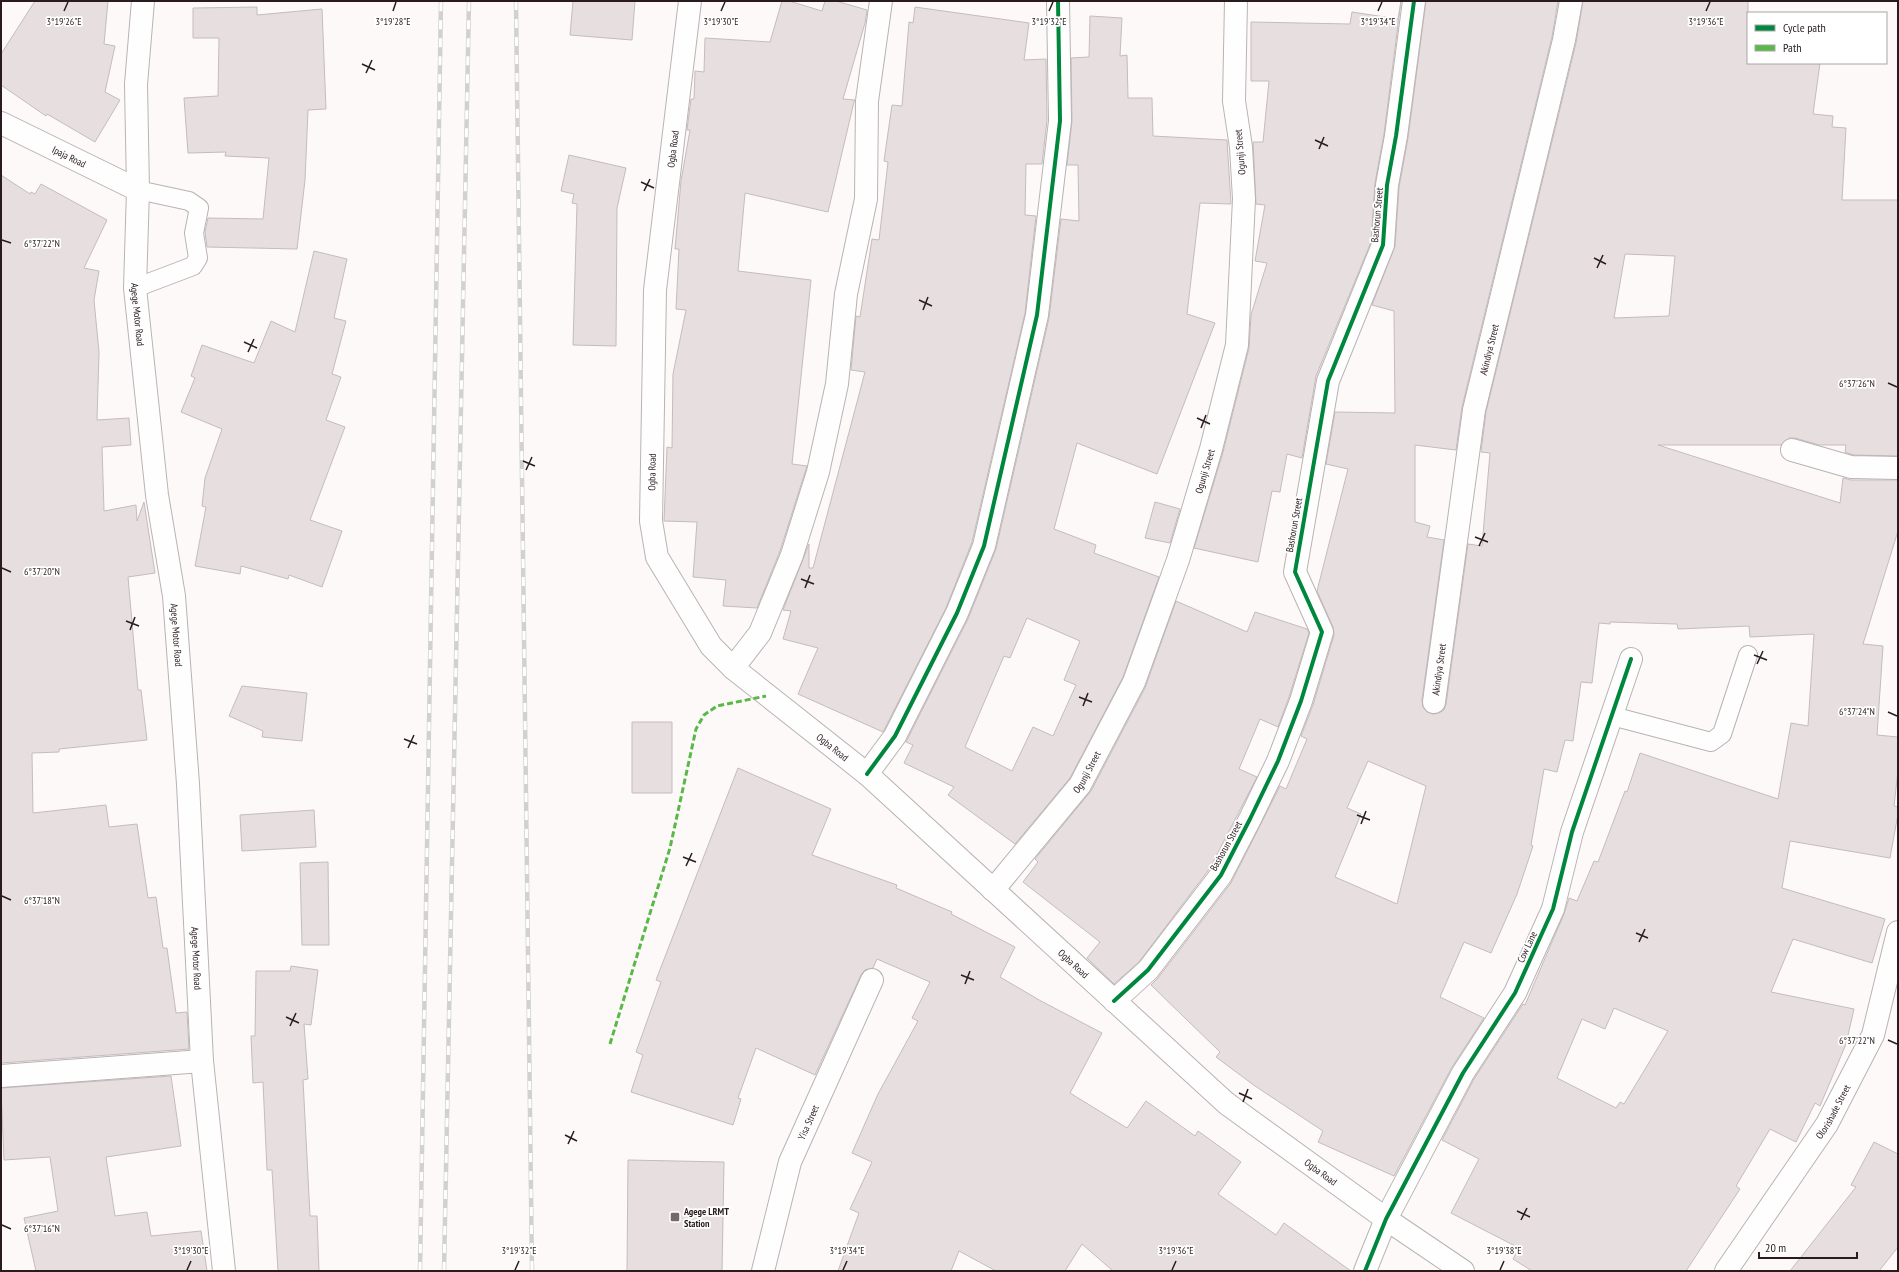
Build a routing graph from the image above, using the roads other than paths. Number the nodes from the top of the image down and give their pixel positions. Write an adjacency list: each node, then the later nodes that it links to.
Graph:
1 (143, 1): 9 (street, Agege Motor Road)
2 (690, 1): 15 (street, Ogba Road)
3 (881, 1): 15 (street)
4 (1058, 1): 18 (street)
5 (1236, 1): 19 (street, Ogunji Street)
6 (1414, 1): 22 (street, Bashorun Street)
7 (1571, 1): 16 (street, Akindiya Street)
8 (1, 122): 9 (street, Ipaja Road)
9 (138, 190): 10 (street, Agege Motor Road); 10 (lane)
10 (135, 288): 23 (street, Agege Motor Road)
11 (1792, 450): 12 (street)
12 (1898, 468)
13 (1748, 655): 17 (lane)
14 (1631, 659): 17 (street, Cow Lane)
15 (733, 668): 18 (street, Ogba Road)
16 (1434, 702)
17 (1612, 716): 25 (street, Cow Lane)
18 (867, 774): 19 (street, Ogba Road)
19 (993, 890): 22 (street, Ogba Road)
20 (1898, 932): 30 (street, Olorishade Street)
21 (872, 980): 27 (street, Yisa Street)
22 (1114, 1001): 25 (street, Ogba Road)
23 (202, 1061): 24 (street); 26 (street, Agege Motor Road)
24 (1, 1076)
25 (1386, 1219): 28 (street, Cow Lane); 29 (street, Ogba Road)
26 (224, 1271)
27 (763, 1271)
28 (1365, 1271)
29 (1463, 1271)
30 (1726, 1271)

